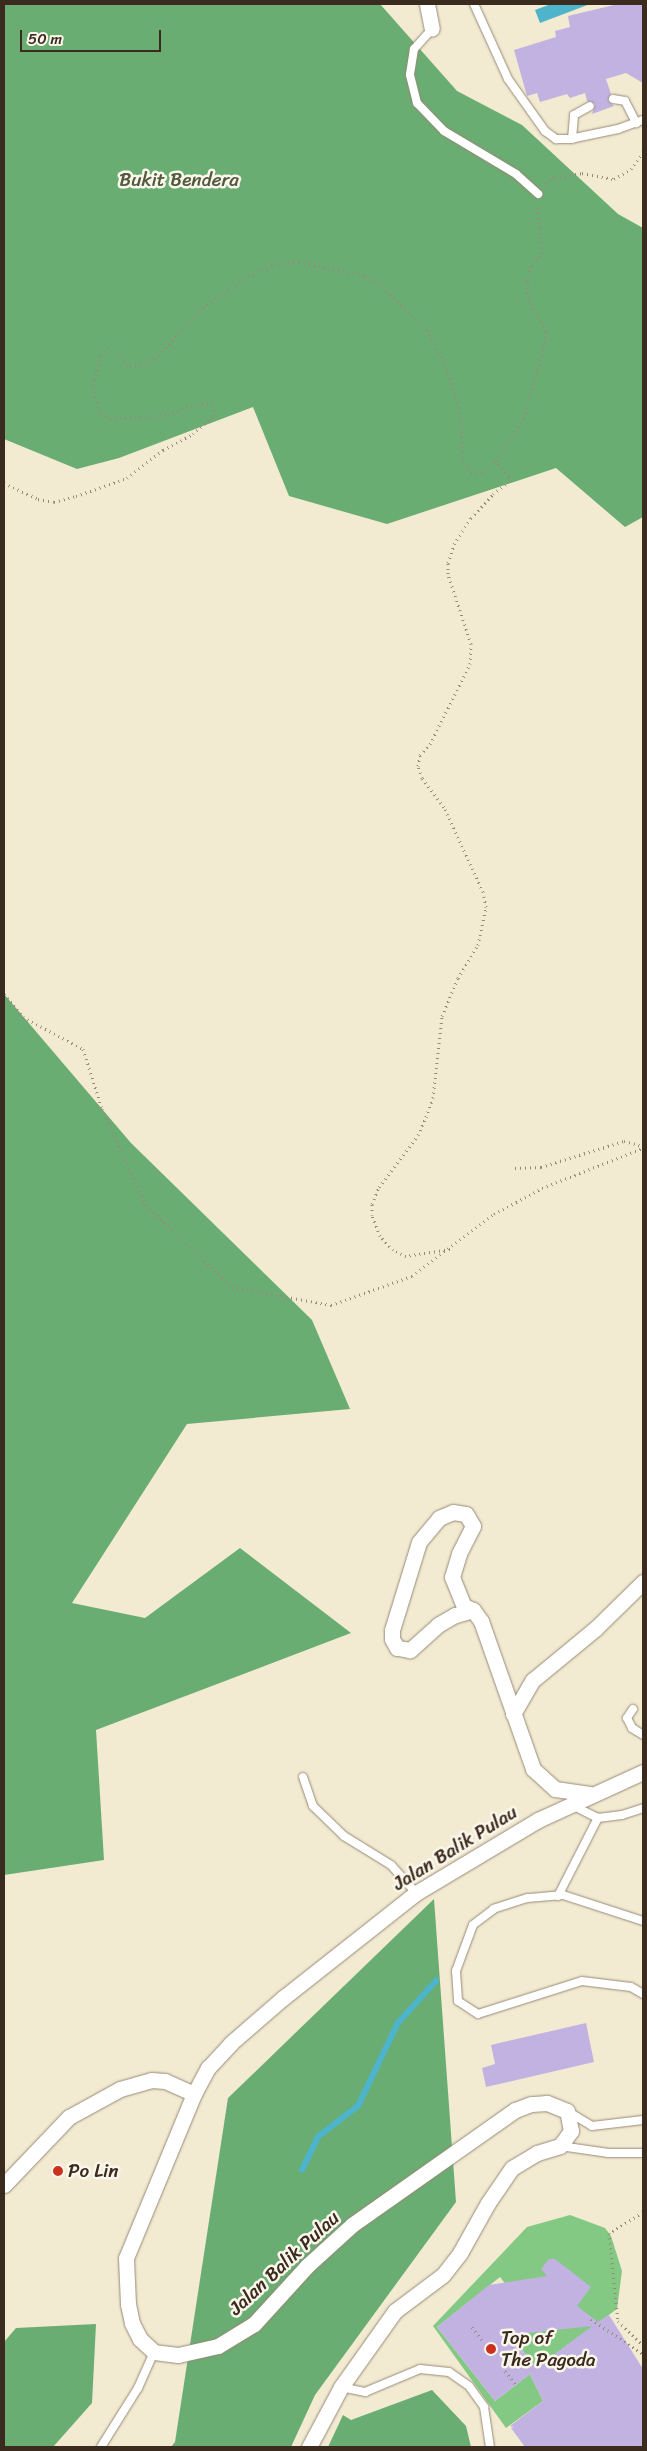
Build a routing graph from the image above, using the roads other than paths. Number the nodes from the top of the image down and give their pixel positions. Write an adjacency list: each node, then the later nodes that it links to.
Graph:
1 (426, 4): 3 (street)
2 (474, 4): 7 (lane)
3 (432, 30): 8 (lane)
4 (613, 99): 6 (lane)
5 (590, 106): 7 (lane)
6 (640, 121): 7 (lane)
7 (572, 139)
8 (538, 194)
9 (643, 1582): 12 (street)
10 (473, 1610): 10 (street); 12 (street)
11 (633, 1709): 13 (lane)
12 (513, 1714): 16 (street)
13 (643, 1735)
14 (643, 1772): 16 (street, Jalan Balik Pulau)
15 (303, 1777): 20 (lane)
16 (590, 1794): 17 (street, Jalan Balik Pulau)
17 (570, 1804): 19 (lane); 20 (street, Jalan Balik Pulau)
18 (643, 1808): 19 (lane)
19 (598, 1818): 21 (lane)
20 (416, 1893): 24 (street, Jalan Balik Pulau)
21 (558, 1896): 22 (lane); 23 (lane)
22 (643, 1921)
23 (643, 1994)
24 (194, 2094): 29 (street); 30 (street, Jalan Balik Pulau)
25 (567, 2111): 26 (lane); 27 (street); 30 (street, Jalan Balik Pulau)
26 (643, 2120)
27 (560, 2146): 28 (lane); 31 (street)
28 (643, 2153)
29 (4, 2185)
30 (154, 2352): 32 (lane)
31 (341, 2387): 33 (street); 34 (lane)
32 (100, 2447)
33 (309, 2447)
34 (490, 2447)

